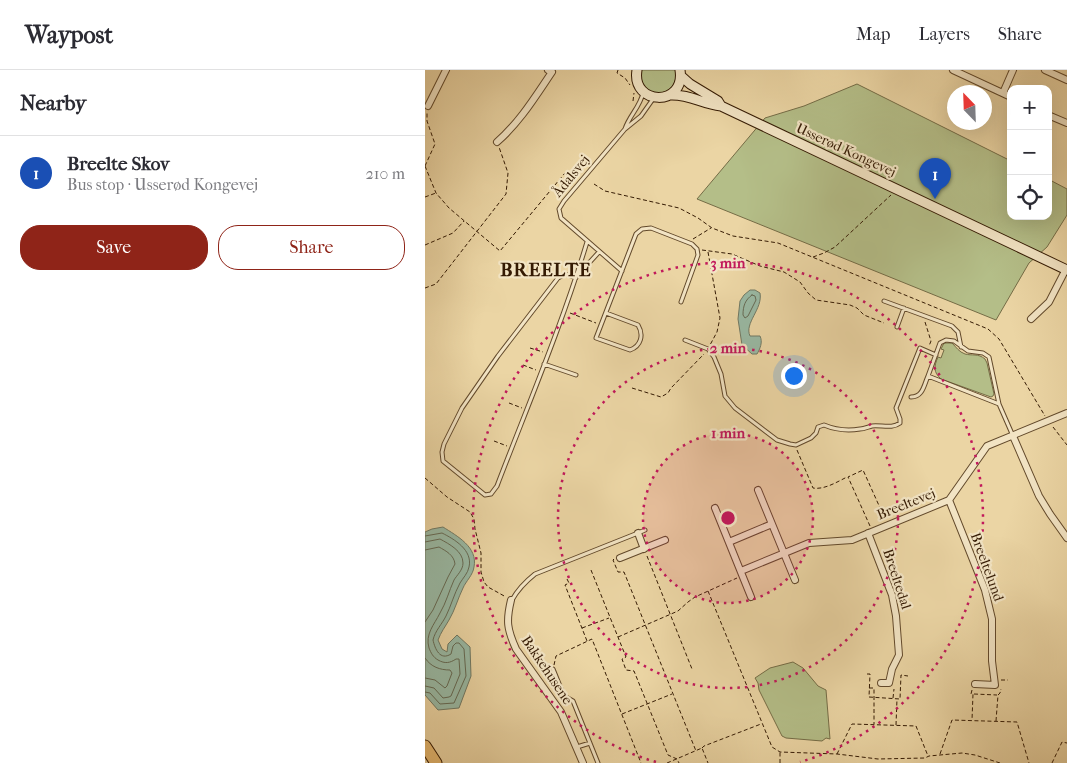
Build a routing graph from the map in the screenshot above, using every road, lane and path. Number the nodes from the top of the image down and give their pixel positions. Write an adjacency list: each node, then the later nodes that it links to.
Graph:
1 (446, 70): 16 (street)
2 (548, 70): 21 (street)
3 (618, 70): 15 (path)
4 (953, 70): 11 (street)
5 (1013, 70): 11 (street)
6 (1045, 70): 9 (street)
7 (635, 71): 10 (main road)
8 (681, 73): 12 (main road); 17 (main road, Usserød Kongevej)
9 (1067, 80)
10 (643, 92): 14 (main road); 20 (lane, Ådalsvej)
11 (1003, 93): 13 (street)
12 (670, 95): 14 (main road, Usserød Kongevej); 17 (main road, Usserød Kongevej)
13 (1007, 95)
14 (653, 98): 20 (lane, Ådalsvej)
15 (633, 102)
16 (428, 106): 22 (path)
17 (721, 106): 25 (main road, Usserød Kongevej)
18 (1052, 116): 19 (street)
19 (1067, 123)
20 (625, 129): 31 (lane, Ådalsvej)
21 (497, 142): 30 (path)
22 (425, 166): 26 (path)
23 (576, 174): 30 (path)
24 (594, 184): 29 (path)
25 (897, 189): 36 (path); 37 (main road, Usserød Kongevej)
26 (436, 193): 27 (path); 28 (path)
27 (425, 197)
28 (464, 221): 30 (path); 33 (path)
29 (711, 228): 32 (path); 36 (path)
30 (477, 232): 40 (path)
31 (587, 242): 35 (lane); 39 (lane)
32 (689, 242): 34 (lane); 38 (lane)
33 (425, 245)
34 (697, 249): 42 (lane); 49 (path)
35 (599, 252): 38 (lane); 39 (lane)
36 (813, 257): 43 (path)
37 (1067, 270): 48 (street)
38 (622, 271): 46 (lane)
39 (576, 278): 45 (lane); 73 (lane)
40 (425, 288)
41 (884, 300): 44 (lane)
42 (681, 302)
43 (929, 305): 47 (path); 68 (path)
44 (904, 308): 47 (lane); 51 (lane)
45 (564, 311): 50 (path); 56 (lane)
46 (606, 313): 50 (lane); 50 (lane)
47 (925, 318): 53 (lane); 55 (path)
48 (1031, 319)
49 (884, 323)
50 (601, 325)
51 (897, 327)
52 (685, 340): 71 (lane)
53 (961, 347): 57 (lane); 65 (lane)
54 (530, 348): 56 (path)
55 (927, 351): 57 (lane); 71 (lane)
56 (548, 353): 58 (lane)
57 (936, 355): 62 (lane)
58 (544, 364): 60 (lane); 61 (lane)
59 (523, 365): 60 (path)
60 (541, 372): 66 (lane)
61 (576, 375)
62 (928, 376): 63 (lane); 65 (lane)
63 (911, 397)
64 (509, 404): 66 (path)
65 (999, 404): 69 (lane)
66 (526, 410): 73 (lane)
67 (1067, 413): 68 (street, Breeltevej)
68 (1048, 421): 69 (street, Breeltevej); 72 (path)
69 (1013, 436): 77 (street, Breeltevej); 86 (street)
70 (494, 441): 73 (path)
71 (796, 445): 74 (path)
72 (1067, 445)
73 (512, 447)
74 (848, 477): 79 (path); 81 (path)
75 (425, 478): 98 (path)
76 (758, 490): 82 (street)
77 (949, 500): 84 (street, Breeltevej); 109 (street, Breeltelund)
78 (715, 508): 88 (street)
79 (881, 510)
80 (869, 516): 81 (path)
81 (866, 517): 84 (path)
82 (772, 524): 88 (street); 90 (street)
83 (645, 530): 85 (lane, Bakkehusene)
84 (870, 532): 90 (street, Breeltevej); 108 (street, Breeltedal)
85 (638, 533): 89 (street); 98 (lane, Bakkehusene)
86 (1067, 538)
87 (665, 540): 89 (street)
88 (729, 542): 93 (street)
89 (644, 549): 91 (street); 99 (path)
90 (784, 553): 93 (street, Breeltevej); 95 (street)
91 (617, 559): 101 (path)
92 (591, 570): 100 (path)
93 (742, 574): 96 (path); 97 (street)
94 (567, 579): 102 (path)
95 (795, 580)
96 (708, 591): 99 (path); 121 (path)
97 (751, 597)
98 (511, 600): 127 (street, Bakkehusene)
99 (671, 615): 101 (path); 106 (path)
100 (610, 618): 102 (path); 103 (path)
101 (646, 625): 103 (path); 112 (path)
102 (582, 628): 104 (path)
103 (617, 637): 117 (path)
104 (587, 642): 105 (path); 118 (path)
105 (553, 669): 124 (lane, Bakkehusene)
106 (692, 669)
107 (1008, 680): 114 (path)
108 (881, 683)
109 (975, 684): 113 (path)
110 (869, 688): 122 (path)
111 (894, 688): 115 (path)
112 (673, 693): 117 (path); 129 (path)
113 (973, 694): 114 (path); 119 (path)
114 (998, 695): 120 (path)
115 (893, 698)
116 (897, 698): 123 (path)
117 (647, 704): 118 (path); 135 (path)
118 (621, 714): 140 (path)
119 (972, 720): 120 (path); 132 (path)
120 (996, 722): 148 (path)
121 (763, 724): 128 (path); 130 (path)
122 (873, 725): 123 (path); 131 (path)
123 (896, 726): 133 (path)
124 (590, 743): 127 (lane); 139 (lane, Bakkehusene)
125 (1067, 743): 149 (path)
126 (425, 746): 137 (highway)
127 (577, 747): 138 (street, Bakkehusene)
128 (702, 748): 129 (path); 143 (path)
129 (695, 751): 135 (path)
130 (781, 752): 131 (path); 144 (path)
131 (837, 754): 136 (path)
132 (939, 755): 133 (path); 147 (path)
133 (929, 756): 134 (path)
134 (925, 758): 136 (path); 146 (path)
135 (677, 759): 141 (path); 142 (path)
136 (896, 760): 145 (path)
137 (436, 763)
138 (583, 763)
139 (598, 763)
140 (641, 763)
141 (667, 763)
142 (679, 763)
143 (708, 763)
144 (780, 763)
145 (896, 763)
146 (924, 763)
147 (1000, 763)
148 (1029, 763)
149 (1052, 763)

